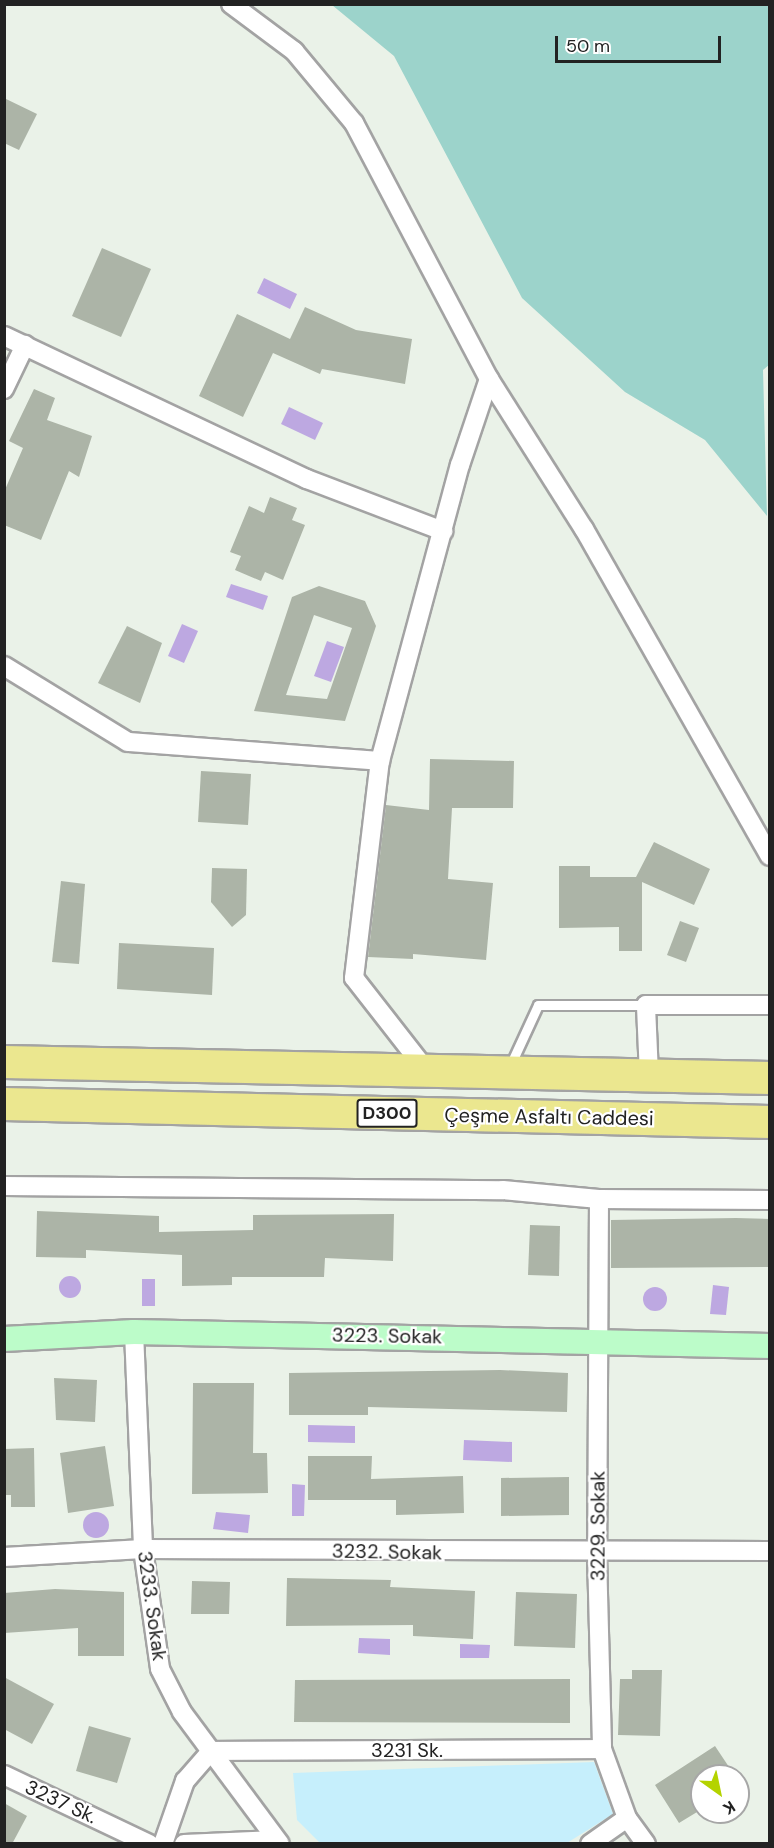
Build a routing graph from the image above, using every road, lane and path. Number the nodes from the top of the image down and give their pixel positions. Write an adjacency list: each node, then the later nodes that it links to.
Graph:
1 (231, 4): 4 (street)
2 (4, 336): 3 (street)
3 (25, 345): 5 (street); 6 (street)
4 (489, 379): 6 (street); 9 (street)
5 (4, 389)
6 (443, 531): 8 (street)
7 (4, 666): 8 (street)
8 (380, 761): 13 (street)
9 (770, 856)
10 (646, 1005): 11 (street); 14 (lane); 15 (street)
11 (770, 1005)
12 (4, 1062): 13 (highway, D300)
13 (426, 1070): 14 (highway, D300)
14 (507, 1072): 15 (highway, D300)
15 (649, 1075): 16 (highway, D300)
16 (770, 1078)
17 (4, 1104): 18 (highway, Çeşme Asfaltı Caddesi / D300)
18 (770, 1122)
19 (4, 1186): 20 (street)
20 (599, 1199): 21 (street); 24 (street, 3229. Sokak)
21 (770, 1200)
22 (135, 1332): 23 (street, 3223. Sokak); 24 (street, 3223. Sokak); 26 (street, 3233. Sokak)
23 (4, 1339)
24 (599, 1340): 25 (street, 3223. Sokak); 28 (street, 3229. Sokak)
25 (770, 1346)
26 (143, 1549): 28 (street, 3232. Sokak); 29 (street, 3232. Sokak); 31 (street, 3233. Sokak)
27 (770, 1551): 28 (street, 3232. Sokak)
28 (597, 1555): 30 (street, 3229. Sokak)
29 (4, 1557)
30 (602, 1749): 31 (street, 3231 Sk.); 33 (street, 3229. Sokak)
31 (211, 1751): 34 (street, 3233. Sokak); 36 (street)
32 (4, 1775): 35 (street, 3237 Sk.)
33 (627, 1818): 38 (street); 39 (street, 3229. Sokak)
34 (278, 1842): 37 (street)
35 (149, 1844)
36 (164, 1844)
37 (184, 1844)
38 (590, 1844)
39 (645, 1844)

